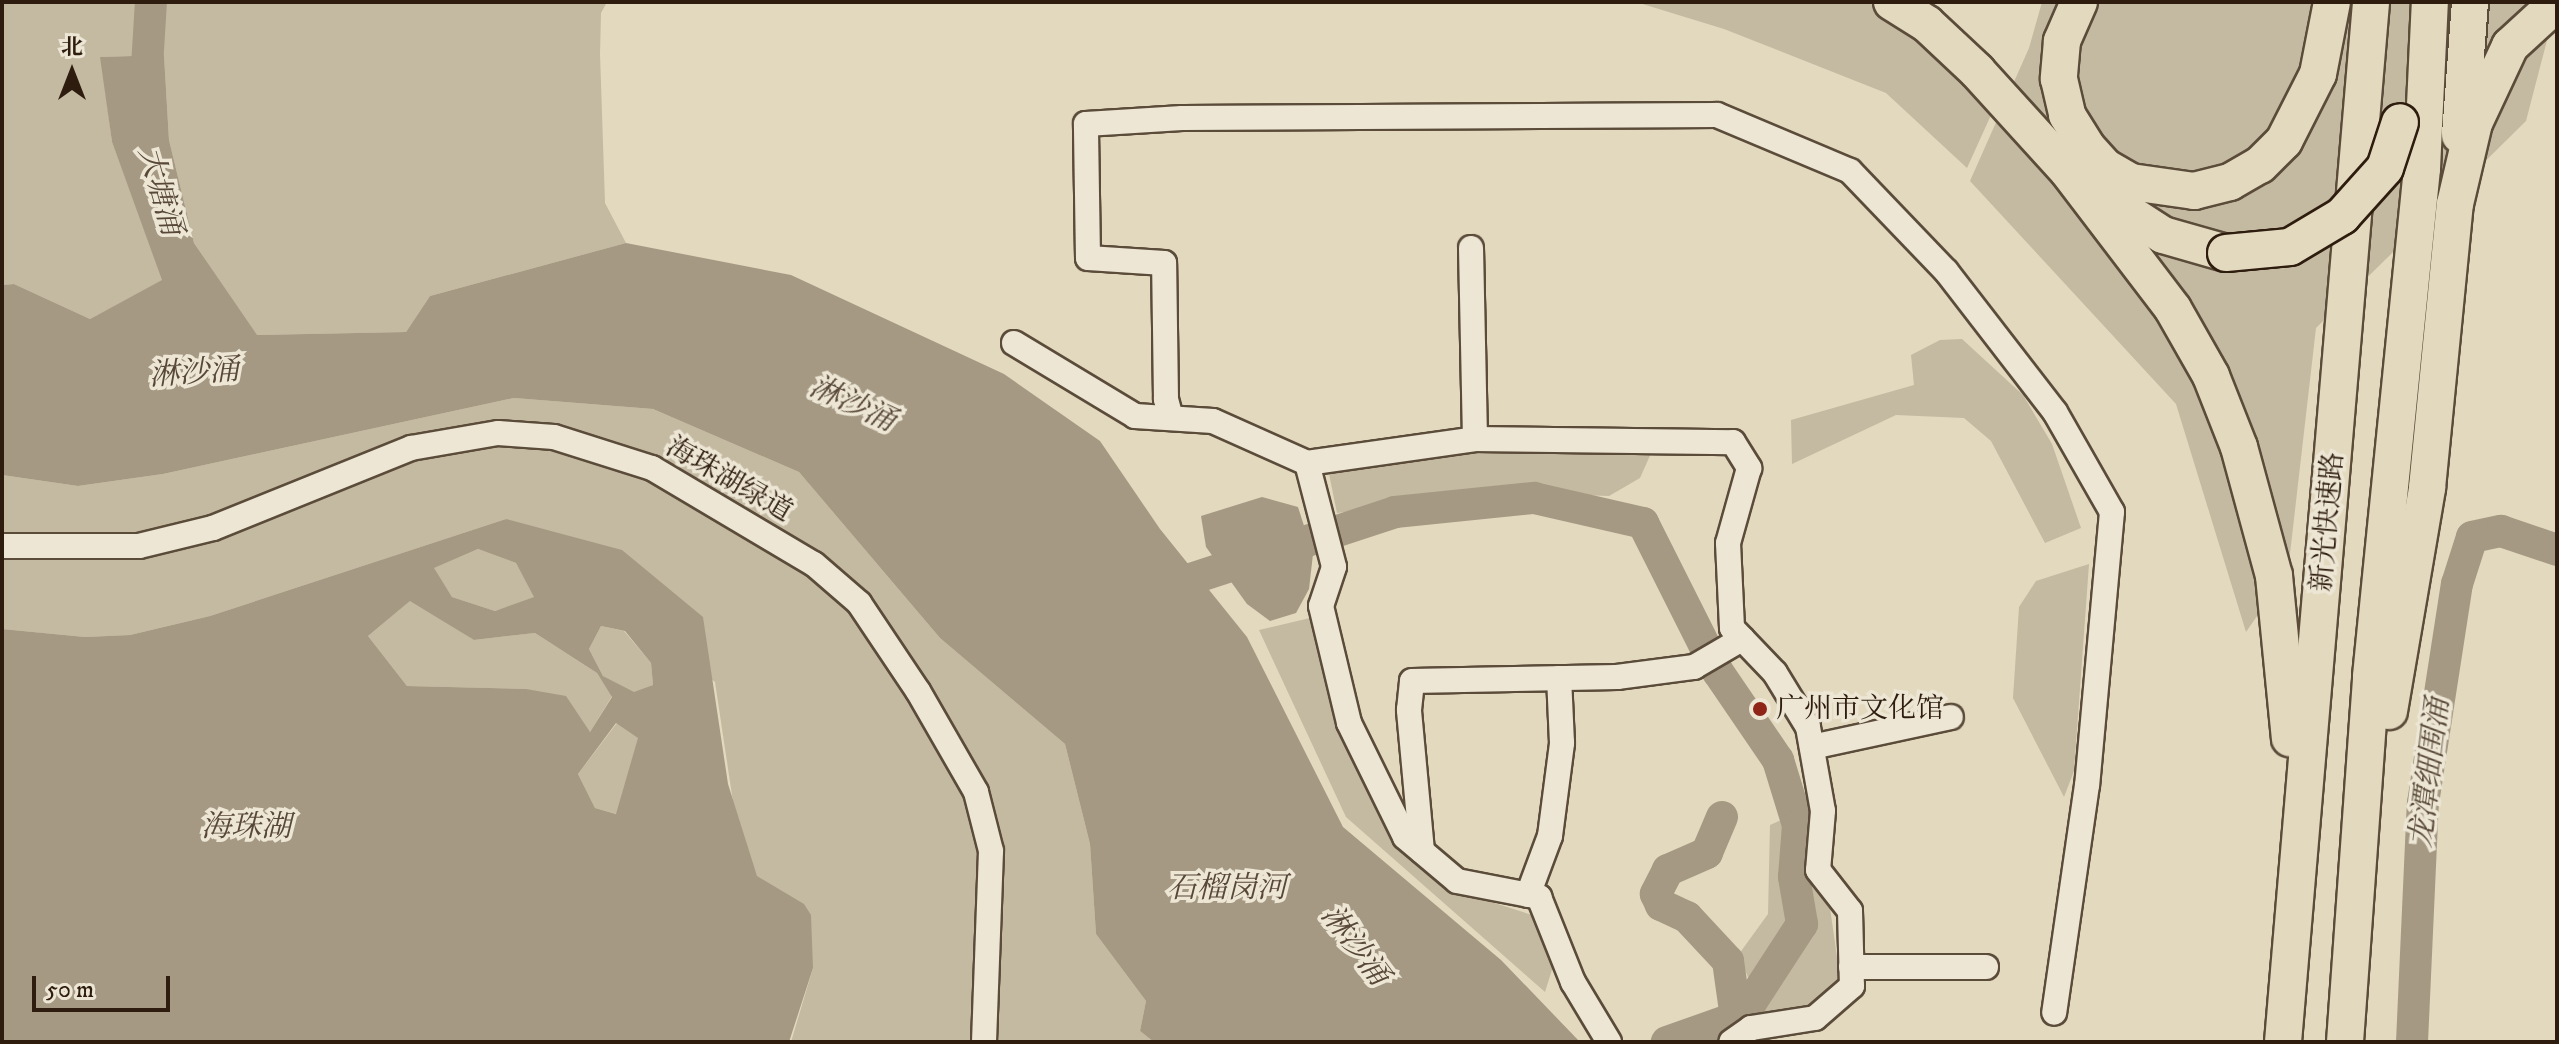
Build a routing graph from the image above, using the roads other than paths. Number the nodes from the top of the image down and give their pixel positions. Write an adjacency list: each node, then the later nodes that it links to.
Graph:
1 (1892, 2): 9 (highway)
2 (2079, 2): 3 (highway)
3 (2332, 2)
4 (2371, 2): 22 (highway, 新光快速路)
5 (2418, 2): 9 (highway, bridge)
6 (2430, 2): 23 (highway, 新光快速路)
7 (2470, 2): 10 (highway)
8 (2557, 3): 10 (highway)
9 (2068, 171): 22 (highway)
10 (2455, 204): 23 (highway)
11 (1471, 248): 14 (street)
12 (1014, 343): 13 (street)
13 (1171, 418): 15 (street); 27 (street)
14 (1475, 439): 15 (street); 17 (street)
15 (1307, 463): 21 (street)
16 (2, 546): 29 (street, 海珠湖绿道)
17 (1741, 639): 18 (street); 20 (street)
18 (1559, 678): 21 (street); 24 (street)
19 (1951, 717): 20 (street)
20 (1812, 747): 25 (street)
21 (1422, 851): 24 (street)
22 (2296, 871): 31 (highway, 新光快速路)
23 (2356, 889): 32 (highway, 新光快速路)
24 (1528, 895): 28 (street)
25 (1851, 967): 26 (street); 30 (street)
26 (1986, 967)
27 (2054, 1013)
28 (1605, 1034)
29 (984, 1042)
30 (1731, 1042)
31 (2283, 1042)
32 (2345, 1042)

